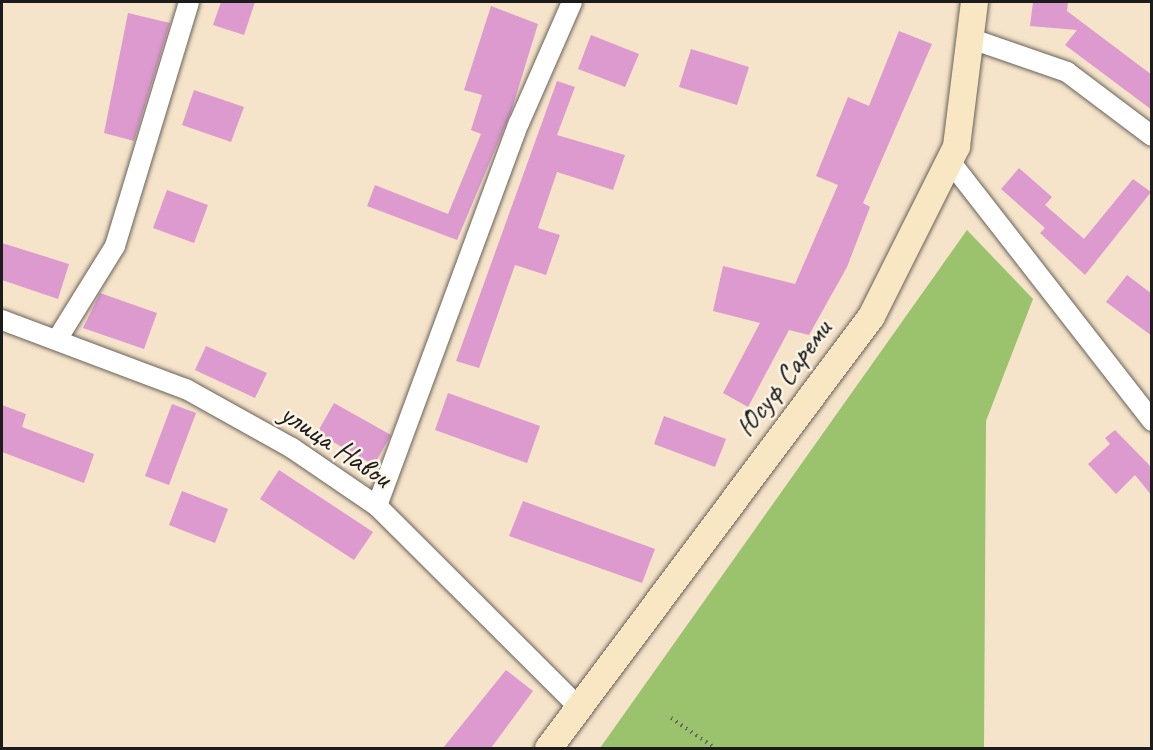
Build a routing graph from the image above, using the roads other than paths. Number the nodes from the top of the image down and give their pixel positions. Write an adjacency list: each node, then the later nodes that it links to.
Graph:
1 (189, 2): 8 (street)
2 (572, 2): 10 (street)
3 (974, 2): 4 (main road, Юсуф Сареми)
4 (969, 38): 5 (street); 6 (main road, Юсуф Сареми)
5 (1152, 136)
6 (949, 160): 9 (street); 11 (main road, Юсуф Сареми)
7 (2, 320): 8 (street, улица Навои)
8 (58, 338): 10 (street, улица Навои)
9 (1152, 421)
10 (377, 506): 11 (street, улица Навои)
11 (579, 706): 12 (main road, Юсуф Сареми)
12 (548, 748)

